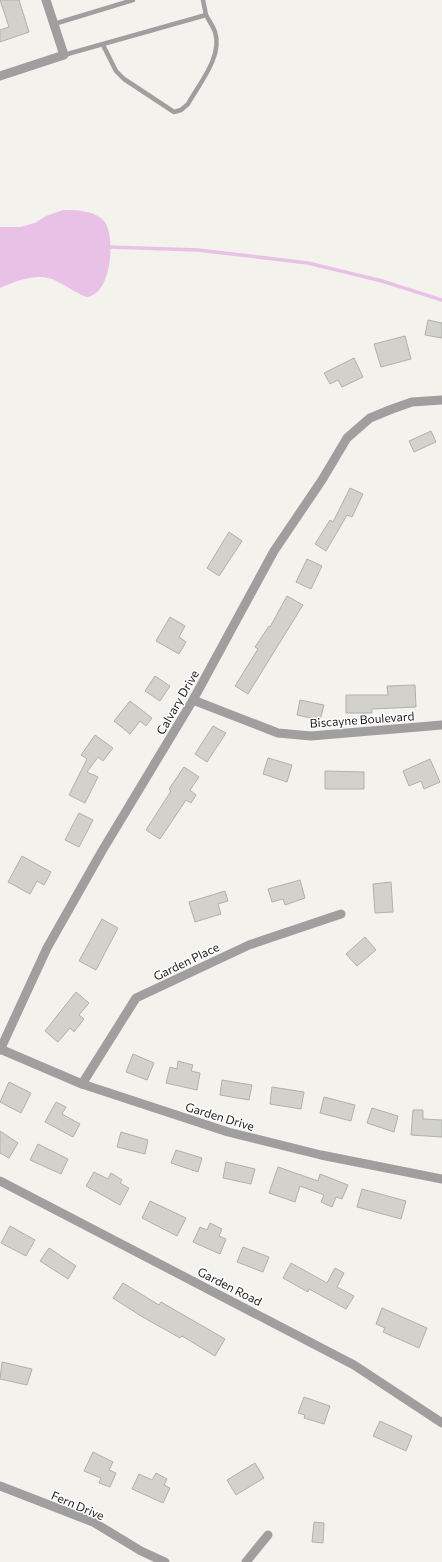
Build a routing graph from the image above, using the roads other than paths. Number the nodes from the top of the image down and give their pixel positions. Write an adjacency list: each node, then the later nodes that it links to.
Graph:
1 (46, 0): 5 (street)
2 (133, 0): 5 (lane)
3 (203, 0): 4 (lane)
4 (206, 15): 6 (lane); 6 (lane)
5 (54, 24): 7 (street)
6 (103, 45): 7 (lane)
7 (64, 55): 8 (street)
8 (0, 76)
9 (442, 400): 10 (street, Calvary Drive)
10 (193, 700): 11 (street, Biscayne Boulevard); 13 (street, Calvary Drive)
11 (442, 725)
12 (341, 914): 14 (street, Garden Place)
13 (0, 1049): 14 (street, Garden Drive)
14 (82, 1084): 15 (street, Garden Drive)
15 (442, 1179)
16 (0, 1181): 17 (street, Garden Road)
17 (442, 1423)
18 (0, 1486): 20 (street, Fern Drive)
19 (268, 1535): 21 (street)
20 (165, 1562)
21 (246, 1562)

